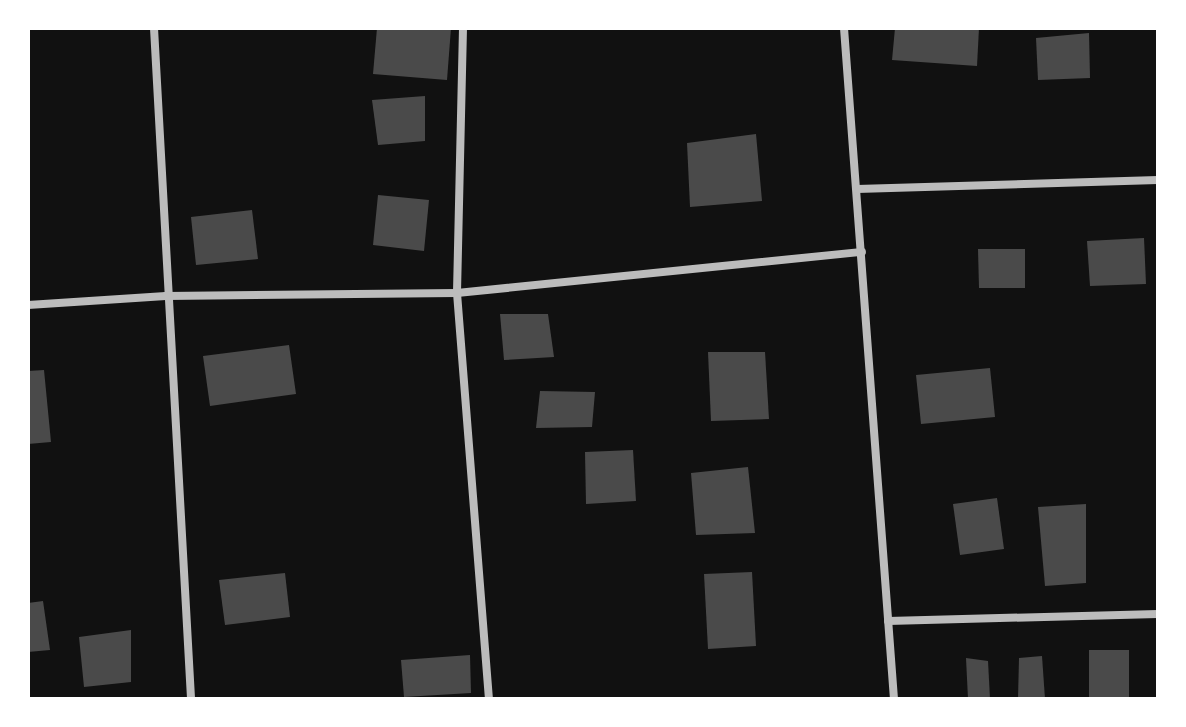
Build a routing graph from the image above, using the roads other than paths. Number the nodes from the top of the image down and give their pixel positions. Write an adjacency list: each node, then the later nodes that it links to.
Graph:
1 (154, 28): 8 (street)
2 (463, 28): 7 (street)
3 (844, 28): 5 (street)
4 (1158, 180): 5 (street)
5 (857, 189): 6 (street)
6 (862, 252): 7 (street); 11 (street)
7 (457, 293): 8 (street); 13 (street)
8 (166, 296): 9 (street); 12 (street)
9 (28, 305)
10 (1158, 614): 11 (street)
11 (888, 621): 14 (street)
12 (191, 699)
13 (489, 699)
14 (894, 699)

